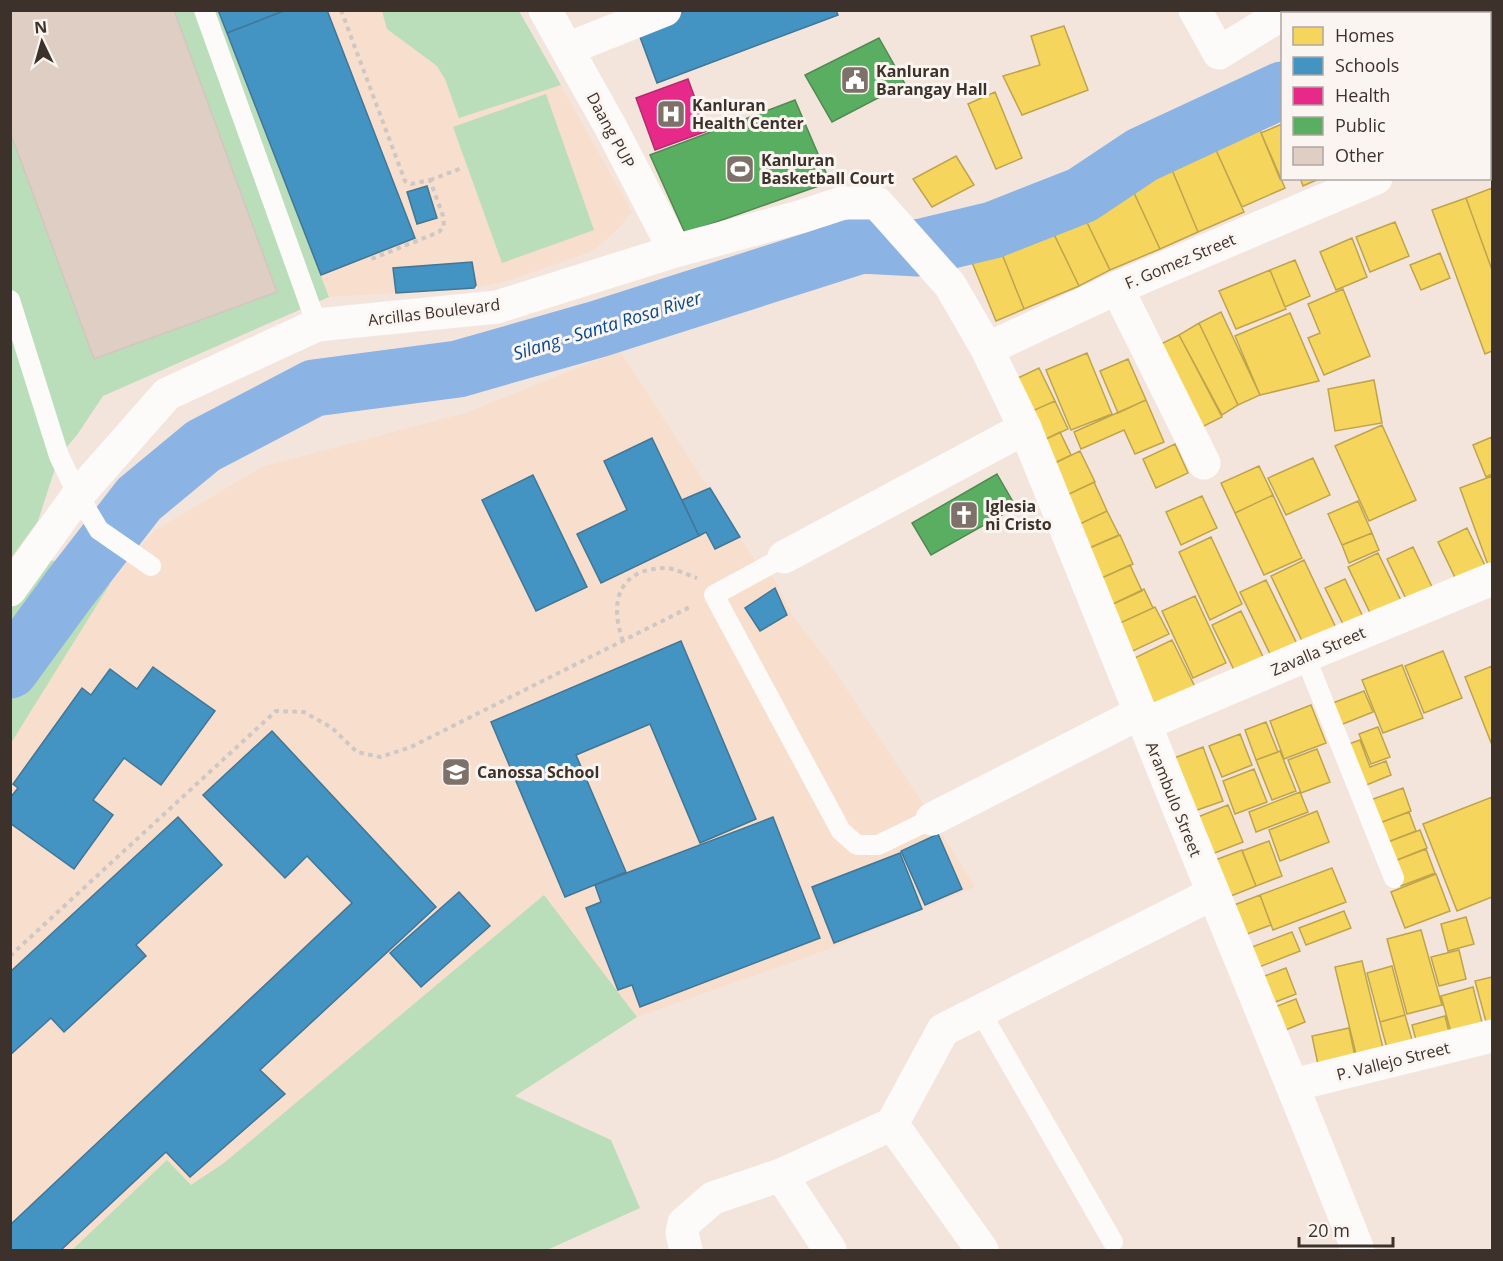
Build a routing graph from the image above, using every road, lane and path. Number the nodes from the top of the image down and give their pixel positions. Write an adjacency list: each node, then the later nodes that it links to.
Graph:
1 (204, 10): 16 (lane)
2 (341, 10): 9 (path)
3 (545, 10): 7 (street, Daang PUP)
4 (665, 10): 7 (street)
5 (1195, 10): 6 (street)
6 (1281, 15)
7 (567, 49): 11 (street, Daang PUP)
8 (462, 168): 9 (path)
9 (430, 180): 12 (path)
10 (1371, 180): 13 (street, F. Gomez Street)
11 (675, 251): 16 (street, Arcillas Boulevard); 17 (street, Arcillas Boulevard)
12 (369, 260)
13 (1117, 288): 17 (street, F. Gomez Street); 19 (street)
14 (10, 300): 15 (lane)
15 (13, 321): 20 (lane)
16 (317, 325): 20 (street, Arcillas Boulevard)
17 (987, 349): 18 (street, Arambulo Street)
18 (1025, 428): 21 (street); 28 (street, Arambulo Street)
19 (1204, 463)
20 (78, 495): 22 (lane); 24 (street, Arcillas Boulevard)
21 (784, 557): 25 (lane)
22 (151, 566)
23 (1492, 579): 27 (street, Zavalla Street)
24 (10, 590)
25 (714, 595): 26 (path); 26 (path); 29 (lane)
26 (623, 641): 32 (path)
27 (1305, 656): 28 (street, Zavalla Street); 30 (lane)
28 (1143, 719): 29 (street, Zavalla Street); 31 (street, Arambulo Street)
29 (932, 819)
30 (1394, 878)
31 (1212, 894): 33 (street); 35 (street, Arambulo Street)
32 (10, 956)
33 (980, 1011): 36 (street); 38 (lane)
34 (1492, 1036): 35 (street, P. Vallejo Street)
35 (1293, 1085): 42 (street, Arambulo Street)
36 (892, 1124): 37 (street); 41 (street)
37 (780, 1175): 39 (street); 40 (street)
38 (1113, 1242)
39 (686, 1251)
40 (830, 1251)
41 (982, 1251)
42 (1358, 1251)

